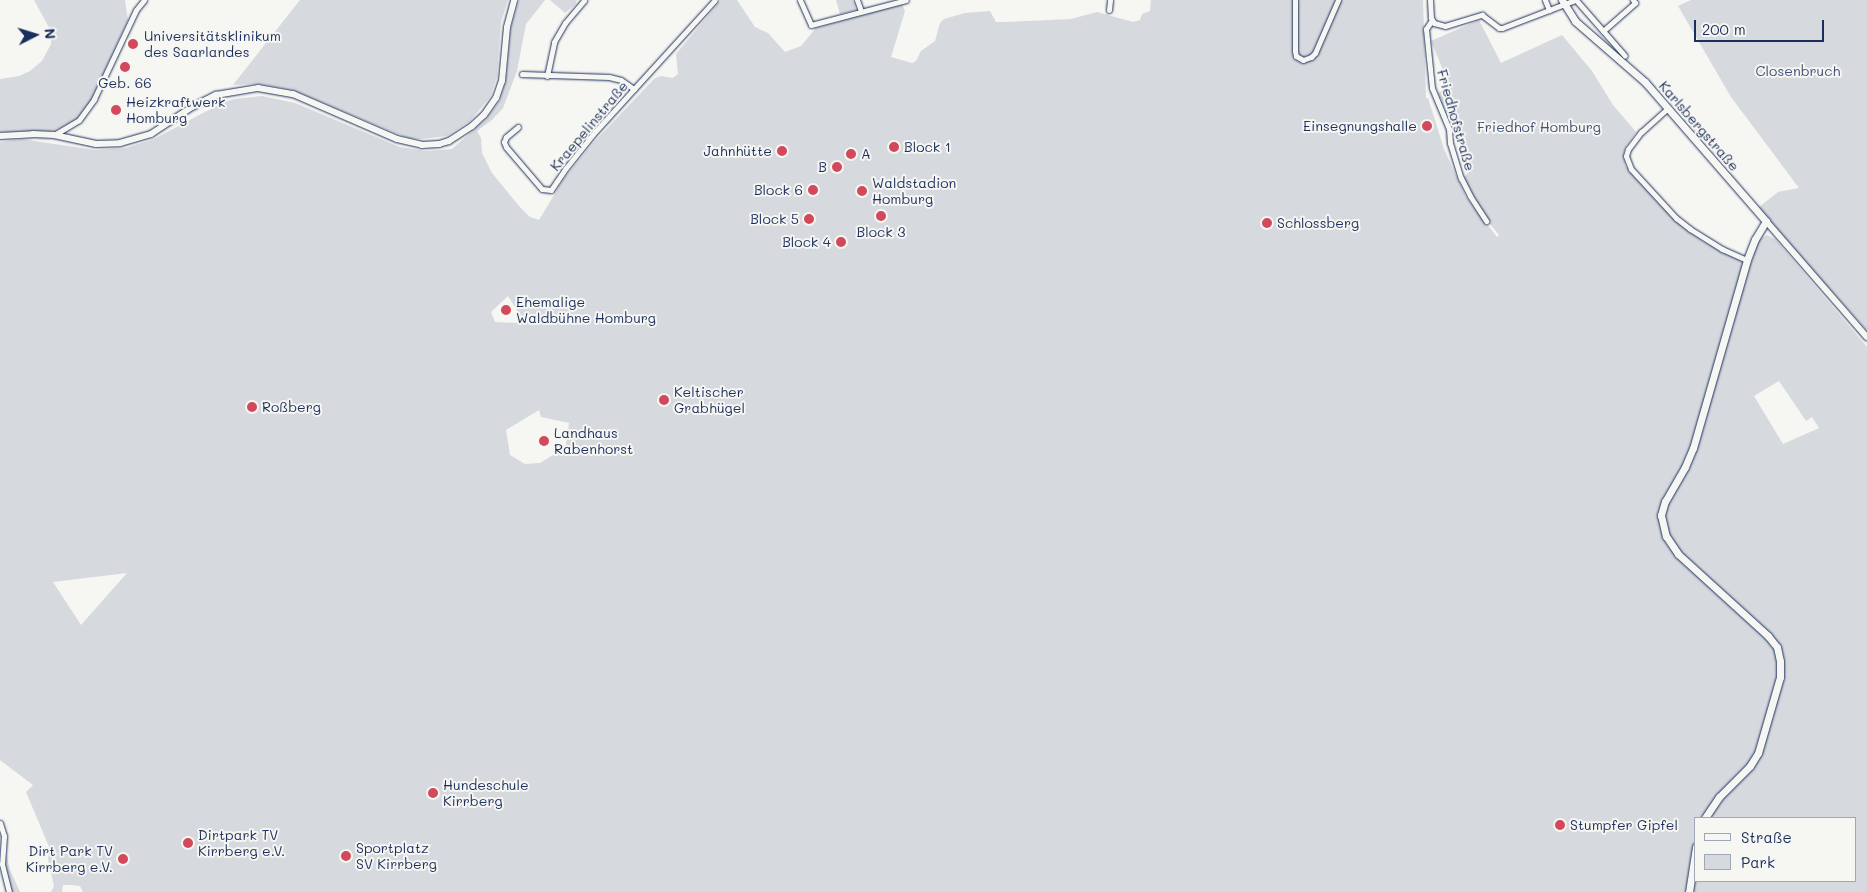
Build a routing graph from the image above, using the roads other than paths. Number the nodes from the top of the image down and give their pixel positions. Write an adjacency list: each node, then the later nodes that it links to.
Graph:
1 (144, 0): 28 (street)
2 (514, 0): 28 (street)
3 (584, 0): 24 (street)
4 (715, 0): 25 (street, Kraepelinstraße)
5 (800, 0): 18 (street)
6 (858, 0): 18 (street)
7 (906, 0): 18 (street)
8 (1110, 0): 16 (street)
9 (1295, 0): 10 (street)
10 (1338, 0)
11 (1430, 0): 19 (street, Friedhofstraße)
12 (1545, 0): 17 (street)
13 (1576, 0): 15 (street, Karlsbergstraße); 20 (street, Karlsbergstraße)
14 (1633, 0): 20 (street)
15 (1563, 2): 17 (street); 21 (main road, Karlsbergstraße)
16 (1109, 10)
17 (1549, 10): 19 (street)
18 (861, 11)
19 (1432, 20): 30 (street, Friedhofstraße)
20 (1603, 32): 21 (street, Karlsbergstraße)
21 (1612, 47): 22 (street, Karlsbergstraße); 26 (main road, Karlsbergstraße)
22 (1625, 56)
23 (522, 74): 24 (street)
24 (547, 76): 25 (street)
25 (634, 89): 27 (street, Kraepelinstraße)
26 (1668, 108): 31 (main road, Karlsbergstraße); 32 (street)
27 (518, 127)
28 (54, 135): 29 (street)
29 (0, 136)
30 (1486, 221)
31 (1766, 221): 32 (main road); 33 (street)
32 (1747, 260): 34 (main road)
33 (1867, 337)
34 (1706, 817)
35 (0, 823): 37 (street)
36 (1694, 860): 38 (main road)
37 (9, 892)
38 (1689, 892)

